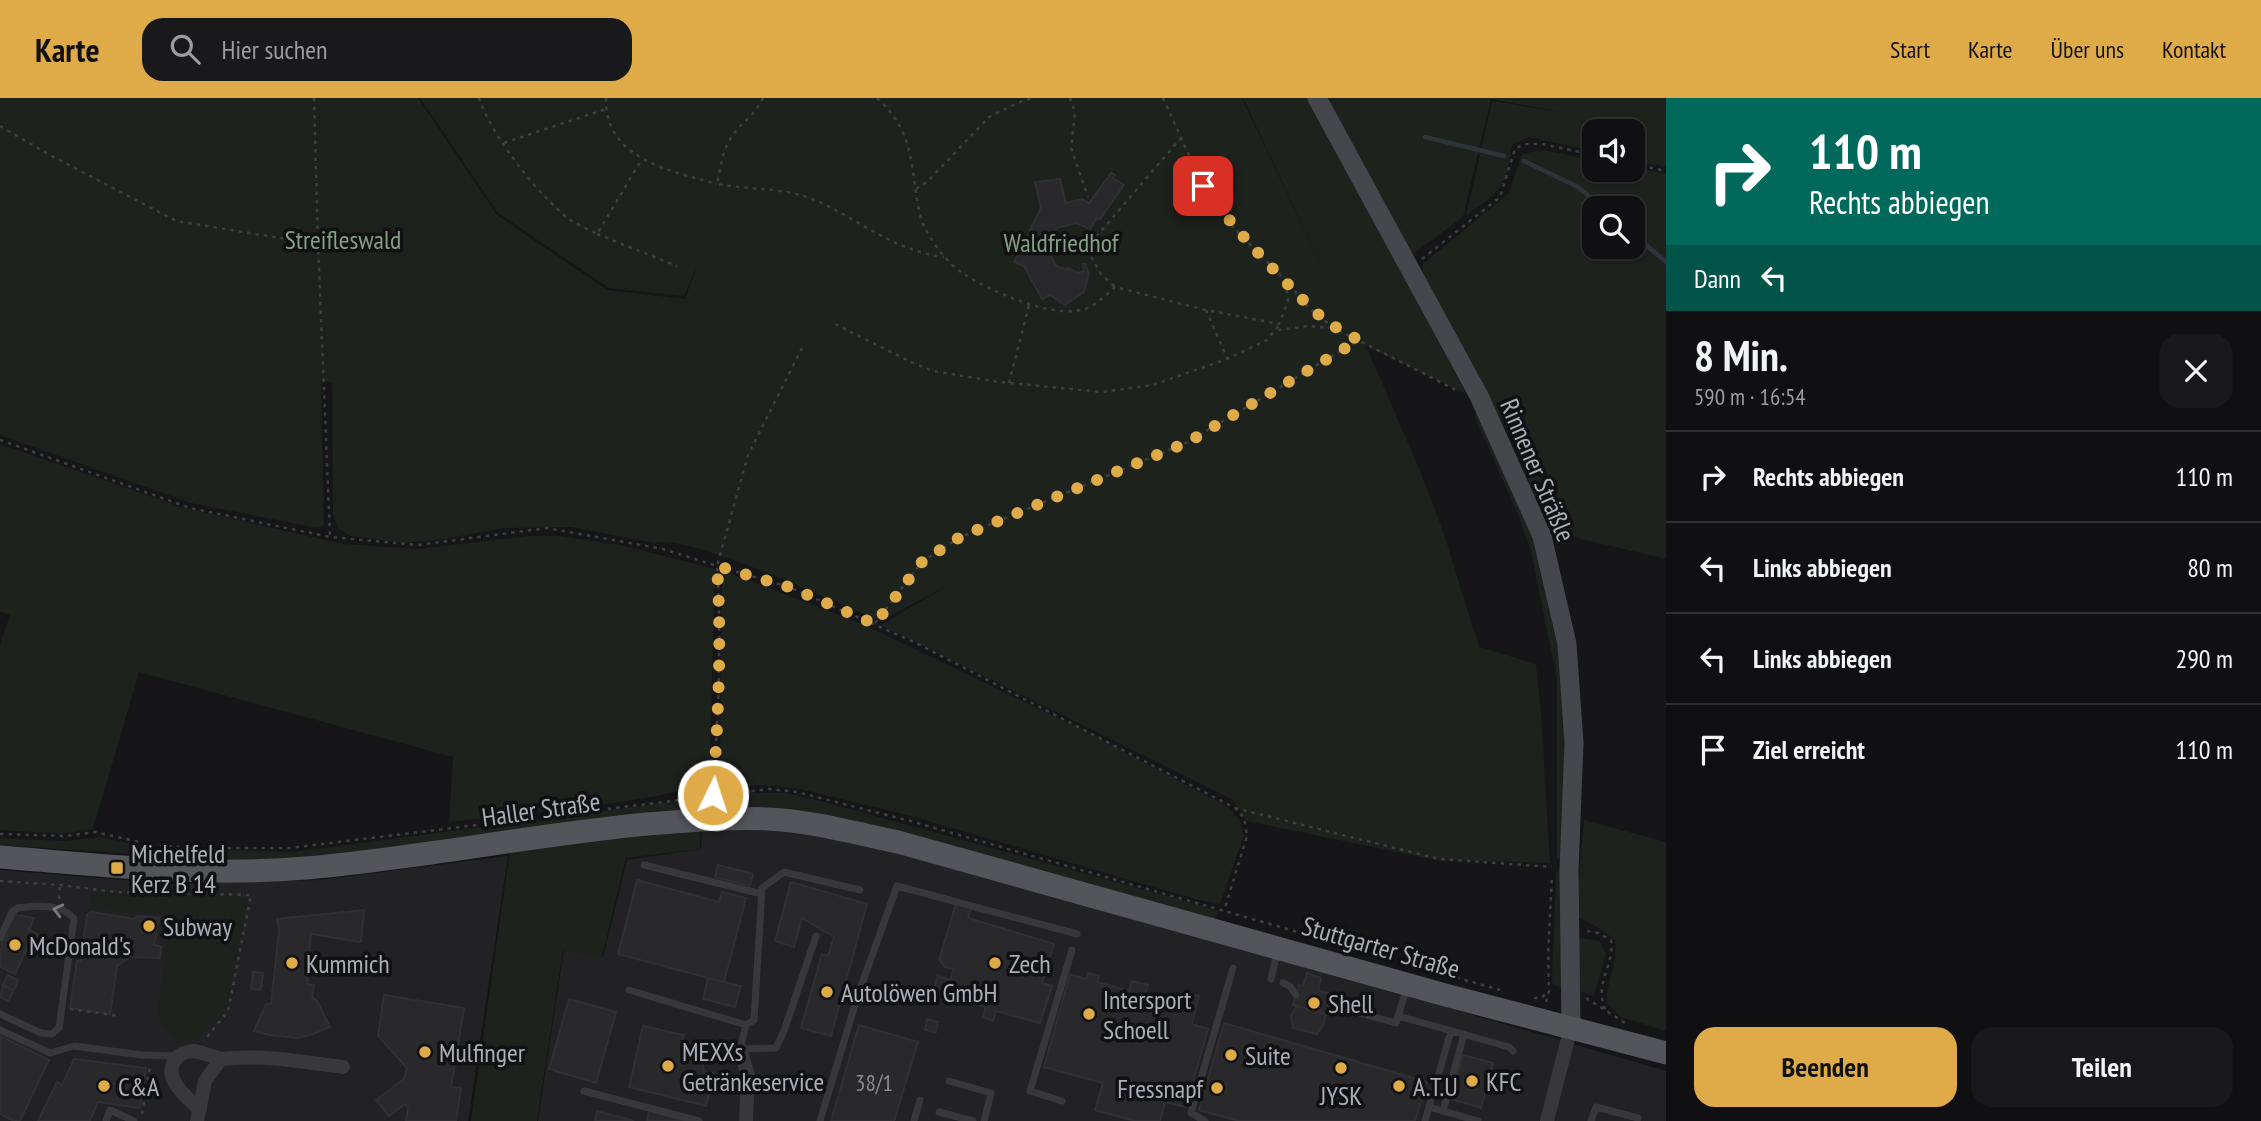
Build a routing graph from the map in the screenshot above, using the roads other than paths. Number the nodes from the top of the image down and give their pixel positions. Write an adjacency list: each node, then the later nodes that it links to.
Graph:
1 (1317, 98): 22 (street, Rinnener Sträßle)
2 (3, 861): 5 (main road, Haller Straße)
3 (644, 865): 6 (lane)
4 (860, 890): 6 (lane)
5 (1083, 893): 10 (main road, Stuttgarter Straße)
6 (762, 894): 21 (lane)
7 (1077, 934): 45 (lane)
8 (816, 936): 26 (lane)
9 (0, 938): 19 (lane, one-way to 9)
10 (1279, 948): 13 (lane); 15 (main road, Stuttgarter Straße)
11 (1072, 950): 35 (lane)
12 (1233, 968): 49 (lane)
13 (1270, 979)
14 (1283, 983): 17 (lane)
15 (1408, 983): 20 (lane); 22 (main road, Stuttgarter Straße)
16 (629, 990): 21 (lane)
17 (1296, 995)
18 (1331, 1004): 20 (lane)
19 (0, 1014)
20 (1398, 1016): 24 (lane)
21 (746, 1025): 26 (lane)
22 (1571, 1027): 28 (main road, Stuttgarter Straße); 52 (street)
23 (0, 1030): 29 (lane)
24 (1451, 1031): 25 (lane); 36 (lane)
25 (1464, 1034): 27 (lane); 37 (lane)
26 (740, 1049): 44 (street)
27 (1513, 1051)
28 (1666, 1053)
29 (177, 1056): 30 (street); 39 (street)
30 (221, 1059): 31 (street); 39 (street)
31 (343, 1068)
32 (949, 1081): 48 (lane)
33 (584, 1091): 43 (lane)
34 (920, 1100): 46 (lane)
35 (1062, 1101)
36 (1429, 1107): 37 (lane); 50 (lane)
37 (1443, 1111): 51 (lane)
38 (939, 1112): 47 (lane)
39 (198, 1115)
40 (1638, 1118): 53 (lane)
41 (106, 1121): 42 (lane)
42 (136, 1121)
43 (699, 1121)
44 (747, 1121)
45 (820, 1121)
46 (914, 1121)
47 (972, 1121)
48 (984, 1121)
49 (1205, 1121)
50 (1425, 1121)
51 (1478, 1121)
52 (1547, 1121)
53 (1591, 1121)

